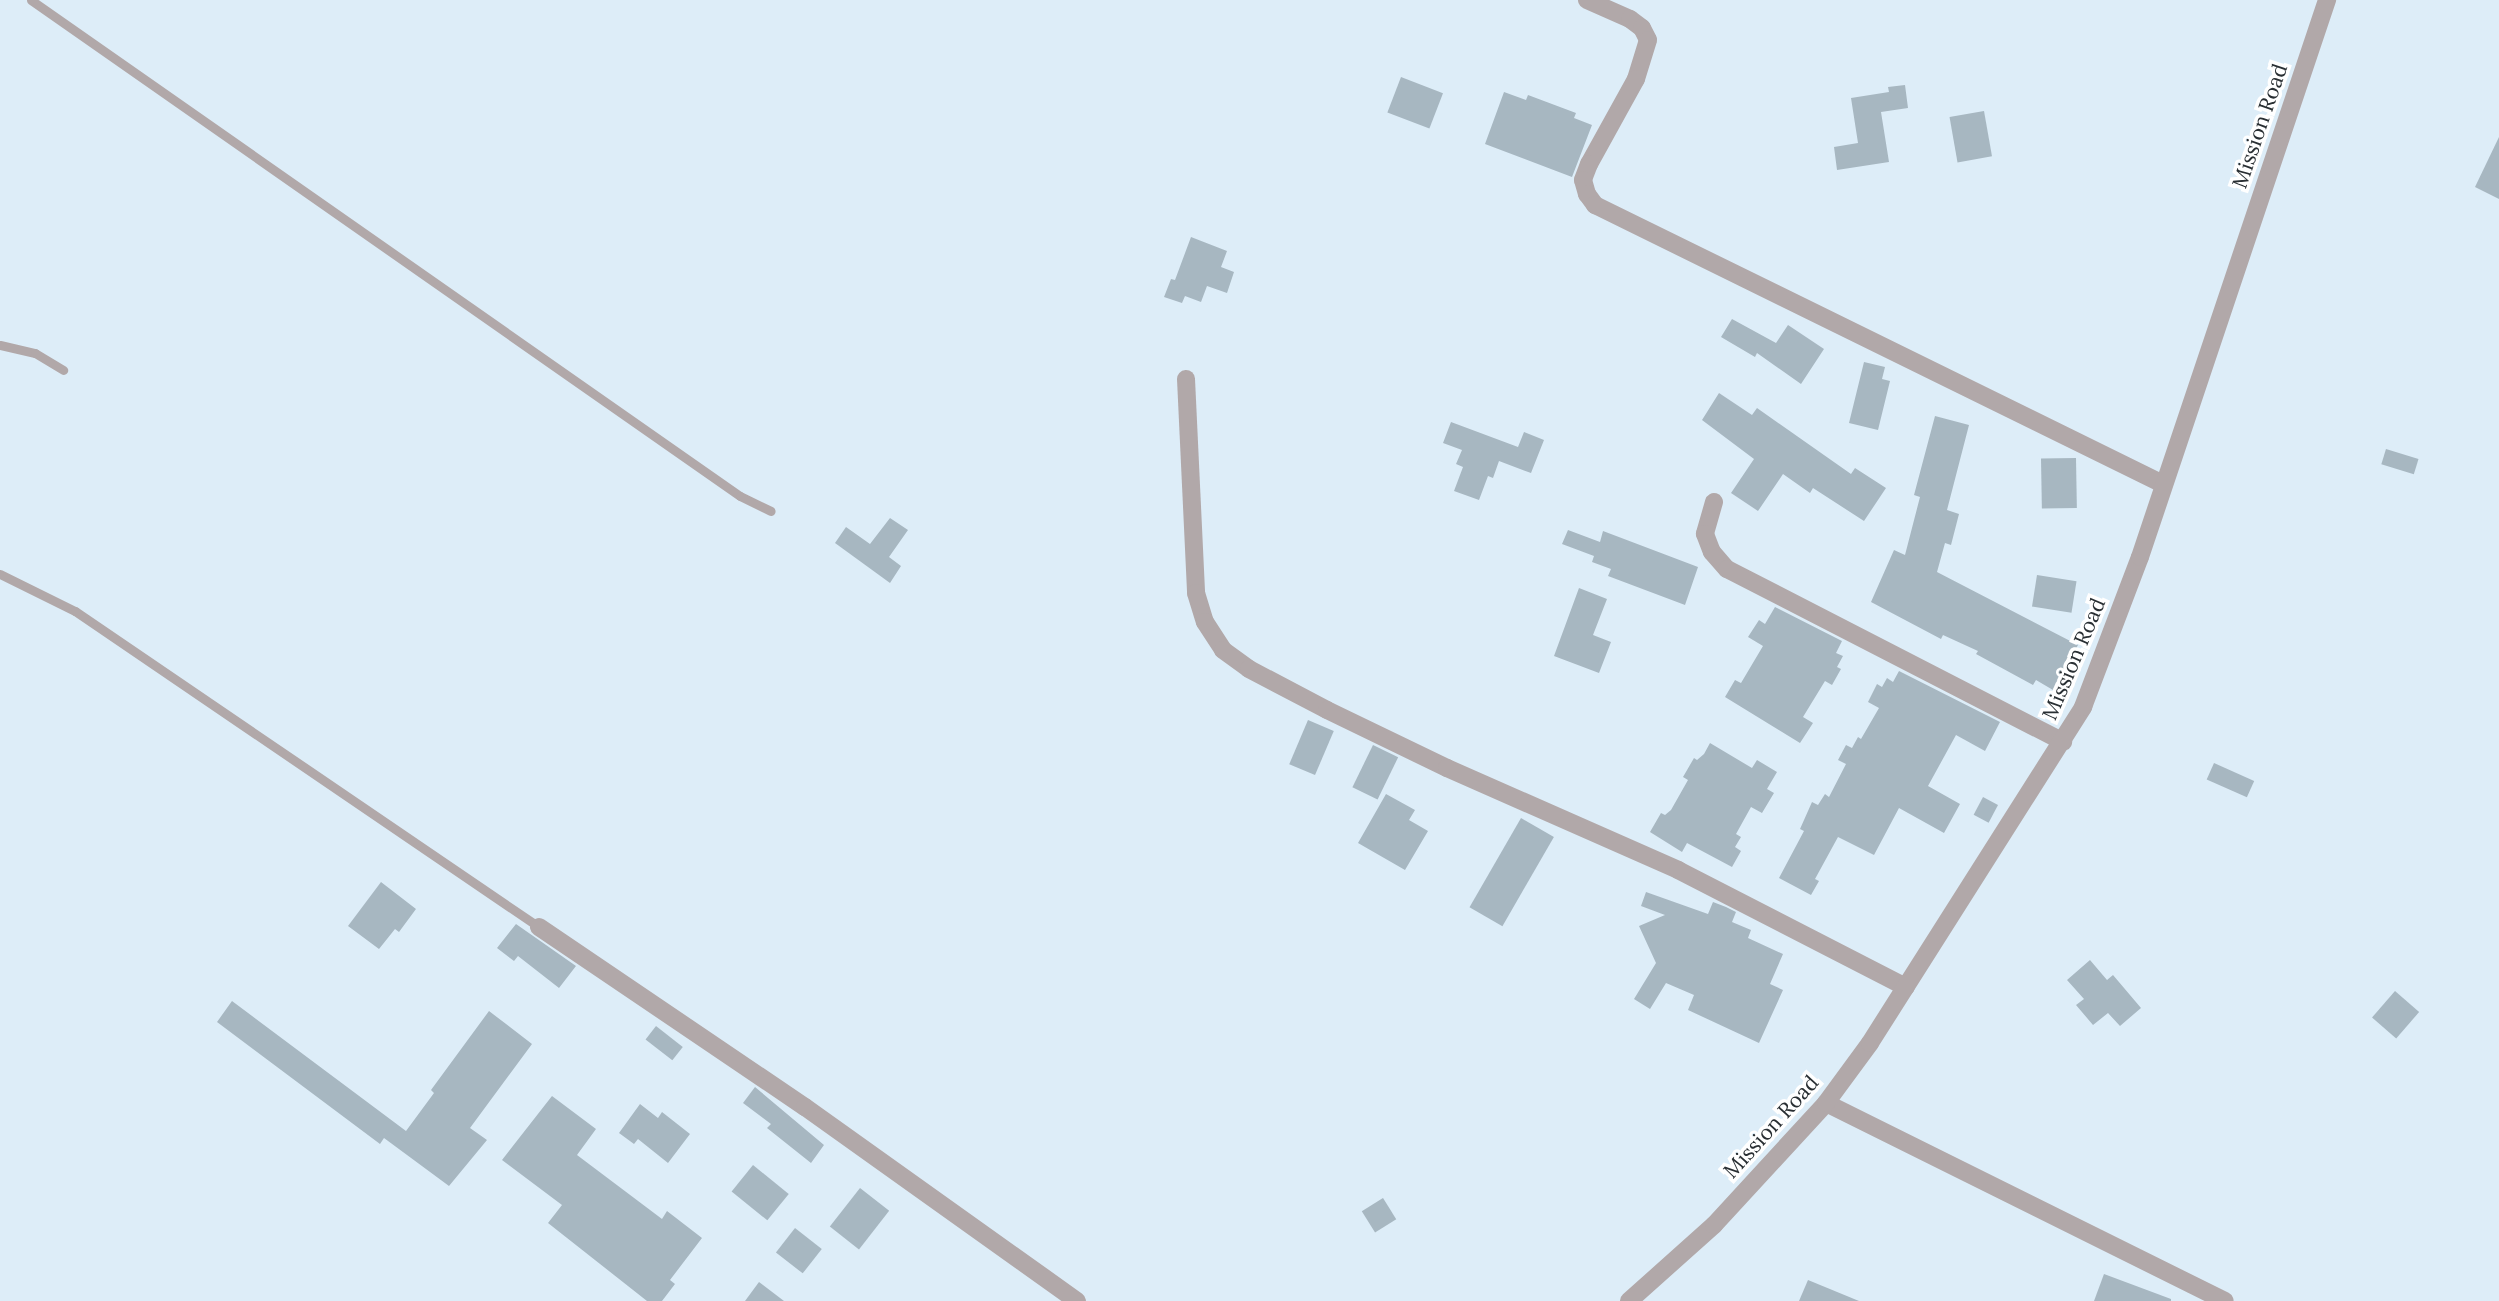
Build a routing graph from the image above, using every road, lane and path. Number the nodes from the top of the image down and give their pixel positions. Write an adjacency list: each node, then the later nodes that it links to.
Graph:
1 (30, 0): 9 (lane)
2 (1587, 0): 7 (street)
3 (2327, 0): 7 (street, Mission Road)
4 (0, 345): 5 (lane)
5 (63, 370)
6 (1186, 379): 13 (street)
7 (2163, 484): 11 (street, Mission Road)
8 (1714, 502): 11 (street)
9 (771, 512)
10 (0, 574): 12 (lane)
11 (2063, 742): 13 (street, Mission Road)
12 (539, 927): 15 (street)
13 (1906, 987): 14 (street, Mission Road)
14 (1826, 1103): 16 (street, Mission Road); 17 (street)
15 (1077, 1301)
16 (1629, 1301)
17 (2225, 1301)

